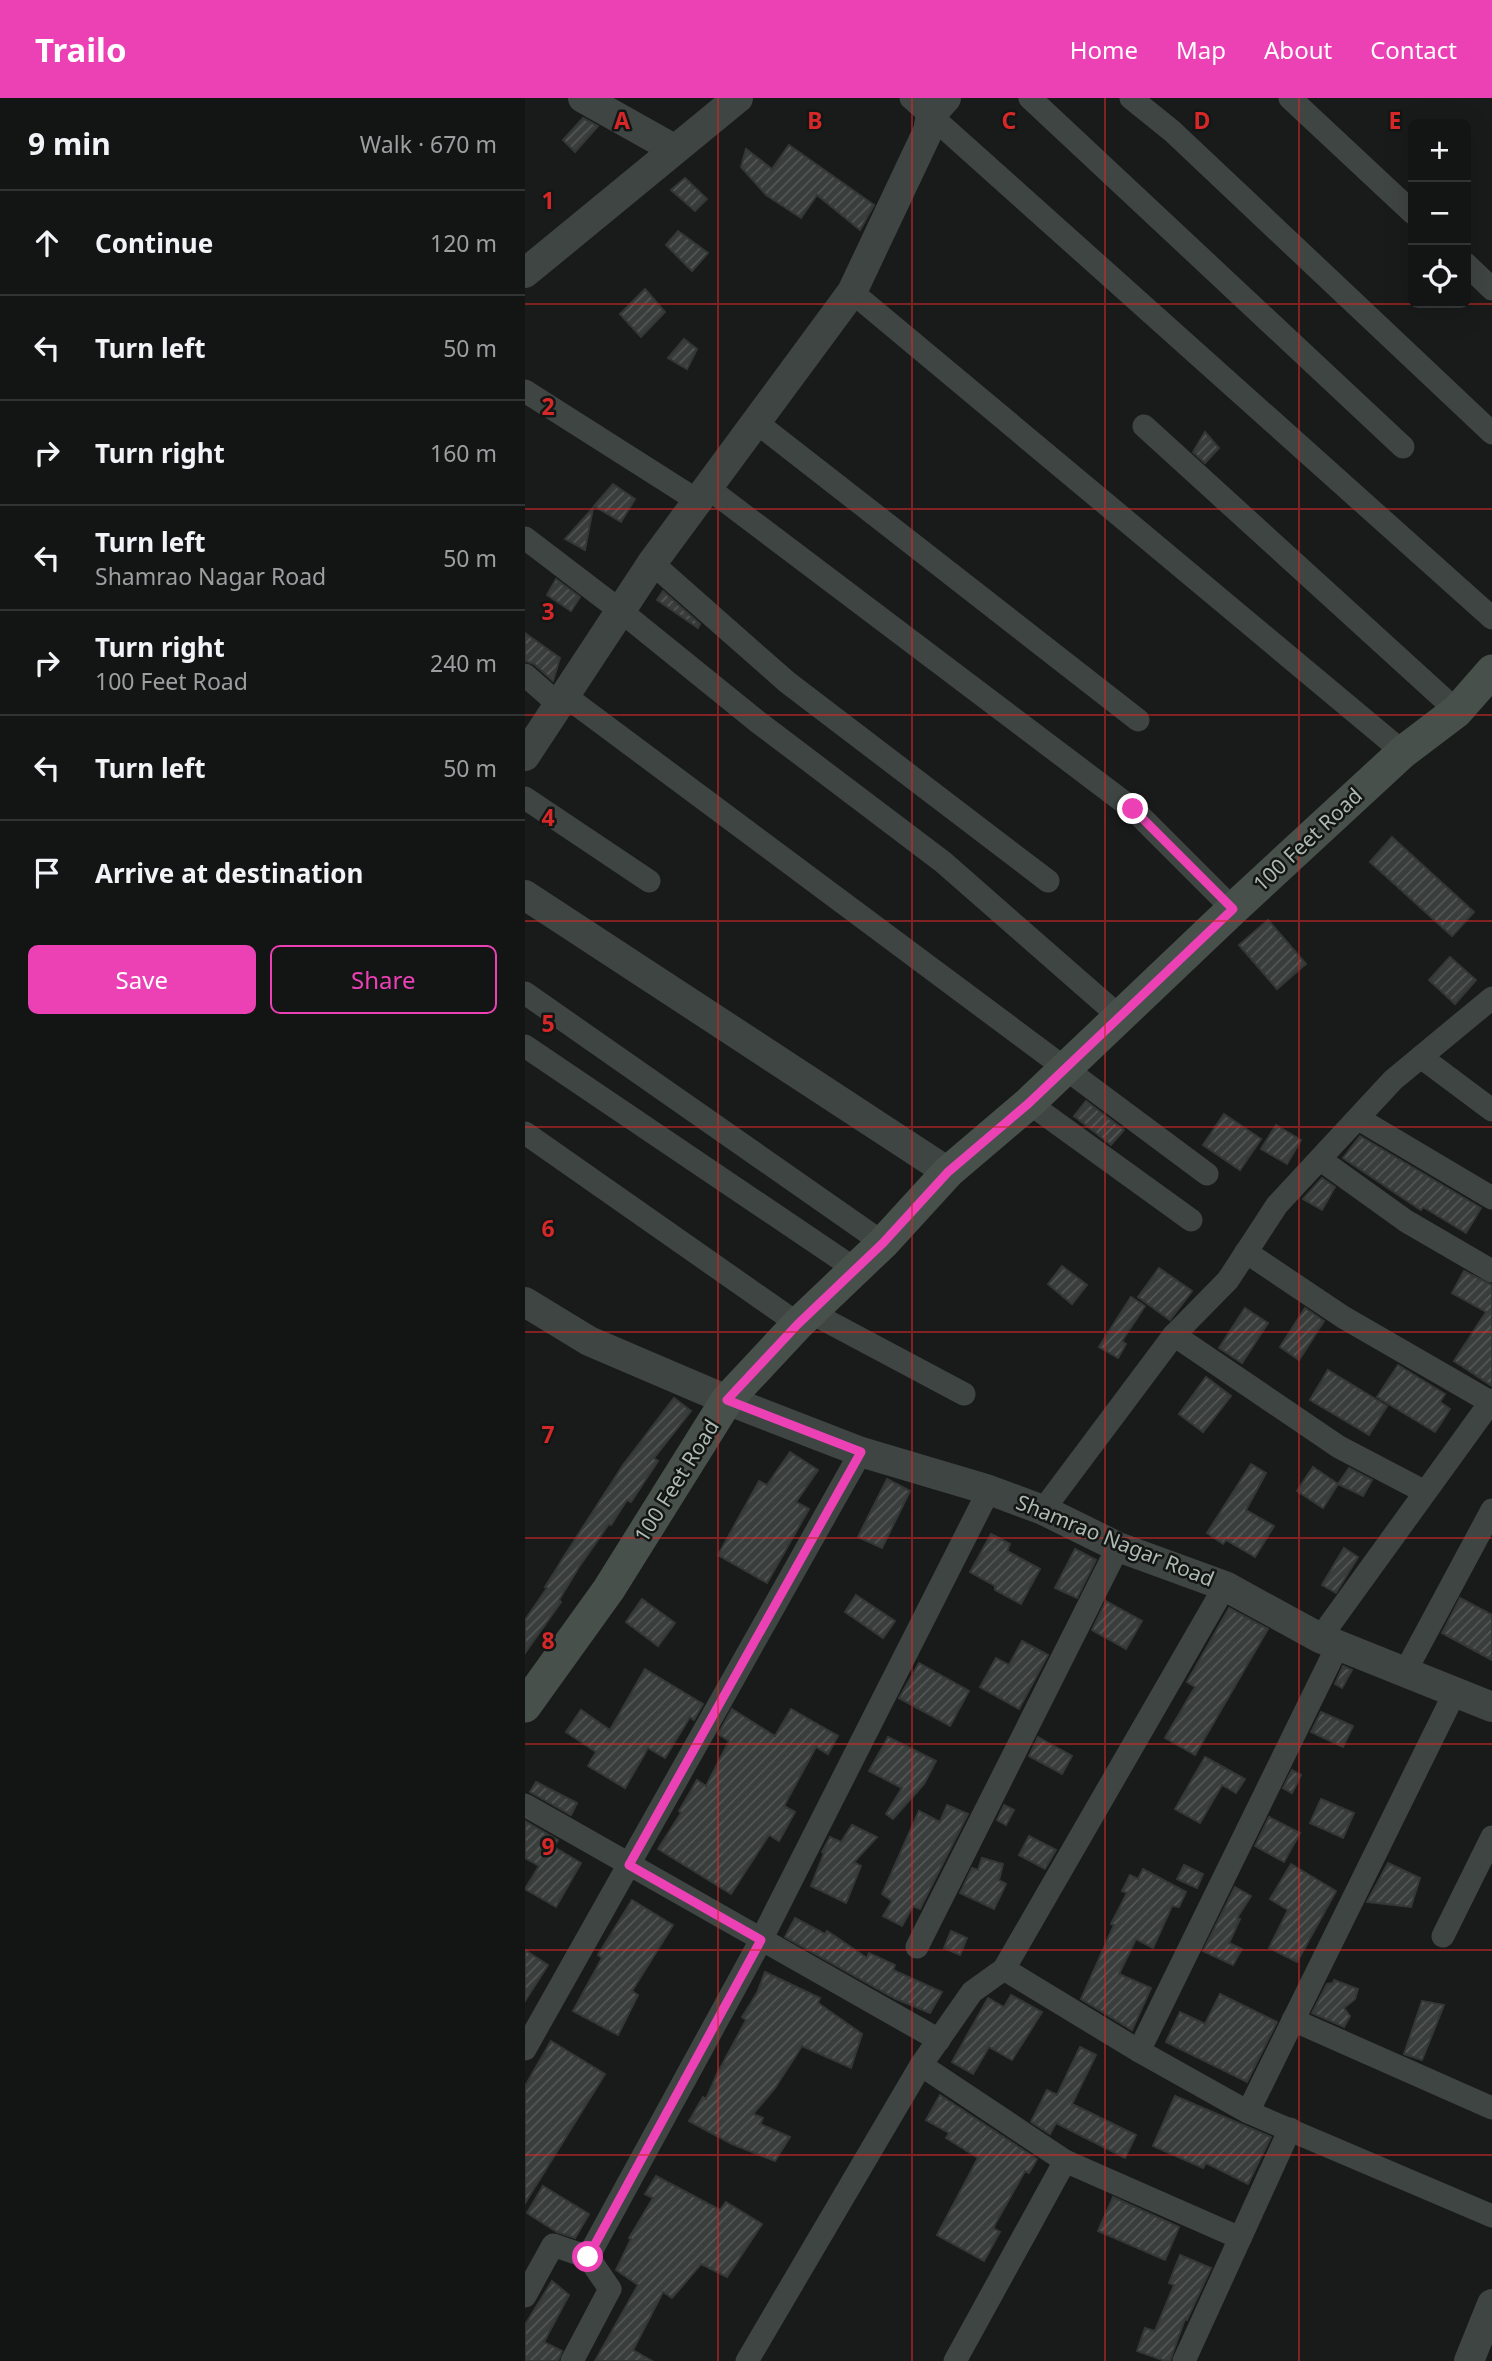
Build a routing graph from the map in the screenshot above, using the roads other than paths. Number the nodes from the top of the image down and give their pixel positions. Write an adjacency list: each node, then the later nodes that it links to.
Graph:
1 (583, 98): 7 (street)
2 (738, 98): 7 (street)
3 (1030, 98): 17 (street)
4 (1131, 98): 16 (street)
5 (1290, 98): 8 (street)
6 (929, 104): 12 (street); 22 (street)
7 (674, 149): 10 (street)
8 (1408, 208)
9 (1471, 269): 11 (street)
10 (525, 273)
11 (1492, 289)
12 (852, 292): 14 (street); 29 (street)
13 (525, 391): 18 (street)
14 (756, 422): 18 (street); 27 (street)
15 (1144, 426): 26 (street)
16 (1492, 433)
17 (1403, 447)
18 (703, 495): 20 (street); 34 (street)
19 (525, 538): 21 (street)
20 (652, 563): 21 (street); 32 (street)
21 (622, 612): 25 (street); 37 (street)
22 (1492, 618)
23 (1492, 671): 26 (main road, 100 Feet Road)
24 (525, 675): 25 (street)
25 (561, 699): 28 (street); 40 (street)
26 (1457, 711): 29 (main road, 100 Feet Road)
27 (1138, 720)
28 (527, 747)
29 (1403, 752): 34 (main road, 100 Feet Road)
30 (525, 798): 31 (street)
31 (649, 881)
32 (1048, 881)
33 (525, 895): 46 (street)
34 (1233, 909): 37 (main road, 100 Feet Road)
35 (525, 993): 50 (street)
36 (1492, 998): 39 (street)
37 (1121, 1017): 40 (main road, 100 Feet Road)
38 (525, 1046): 52 (street)
39 (1421, 1057): 42 (street); 43 (street)
40 (1065, 1070): 41 (main road, 100 Feet Road); 47 (street)
41 (1029, 1103): 46 (main road, 100 Feet Road); 49 (street)
42 (1492, 1110)
43 (1359, 1119): 45 (street); 48 (street)
44 (525, 1133): 55 (street)
45 (1321, 1160): 51 (street); 53 (street)
46 (948, 1172): 50 (main road, 100 Feet Road)
47 (1207, 1174)
48 (1492, 1198)
49 (1191, 1220)
50 (883, 1243): 52 (main road, 100 Feet Road)
51 (1246, 1252): 56 (street); 59 (street)
52 (855, 1269): 55 (main road, 100 Feet Road)
53 (1492, 1271)
54 (525, 1302): 58 (street, Shamrao Nagar Road)
55 (804, 1318): 57 (street); 58 (main road, 100 Feet Road)
56 (1174, 1335): 62 (street); 63 (street)
57 (964, 1394)
58 (727, 1400): 60 (street, Shamrao Nagar Road); 70 (main road, 100 Feet Road)
59 (1491, 1402): 62 (street)
60 (861, 1452): 61 (street, Shamrao Nagar Road); 74 (street)
61 (989, 1490): 63 (street, Shamrao Nagar Road); 76 (street)
62 (1425, 1492): 67 (street)
63 (1043, 1510): 65 (street, Shamrao Nagar Road)
64 (1492, 1510): 68 (street)
65 (1118, 1547): 66 (street, Shamrao Nagar Road); 77 (street)
66 (1225, 1586): 67 (street, Shamrao Nagar Road); 78 (street)
67 (1329, 1642): 68 (street, Shamrao Nagar Road); 82 (street)
68 (1405, 1672): 69 (street, Shamrao Nagar Road)
69 (1455, 1692): 71 (street, Shamrao Nagar Road); 79 (street)
70 (525, 1706)
71 (1492, 1707)
72 (525, 1805): 74 (street)
73 (1492, 1837): 75 (street)
74 (629, 1865): 76 (street); 81 (street)
75 (1443, 1936)
76 (761, 1940): 80 (street); 90 (street)
77 (917, 1947)
78 (1004, 1969): 80 (street); 82 (street)
79 (1293, 2021): 84 (street); 85 (street)
80 (939, 2040): 83 (street)
81 (525, 2049)
82 (1139, 2051): 85 (street)
83 (921, 2065): 87 (street); 95 (street)
84 (1492, 2108)
85 (1248, 2112): 86 (street)
86 (1290, 2129): 88 (street); 89 (street)
87 (1065, 2161): 89 (street); 96 (street)
88 (1492, 2216)
89 (1240, 2238): 97 (street)
90 (588, 2257): 91 (street); 94 (street)
91 (525, 2296)
92 (1492, 2304): 93 (street)
93 (1476, 2359)
94 (572, 2361)
95 (747, 2361)
96 (955, 2361)
97 (1184, 2361)

